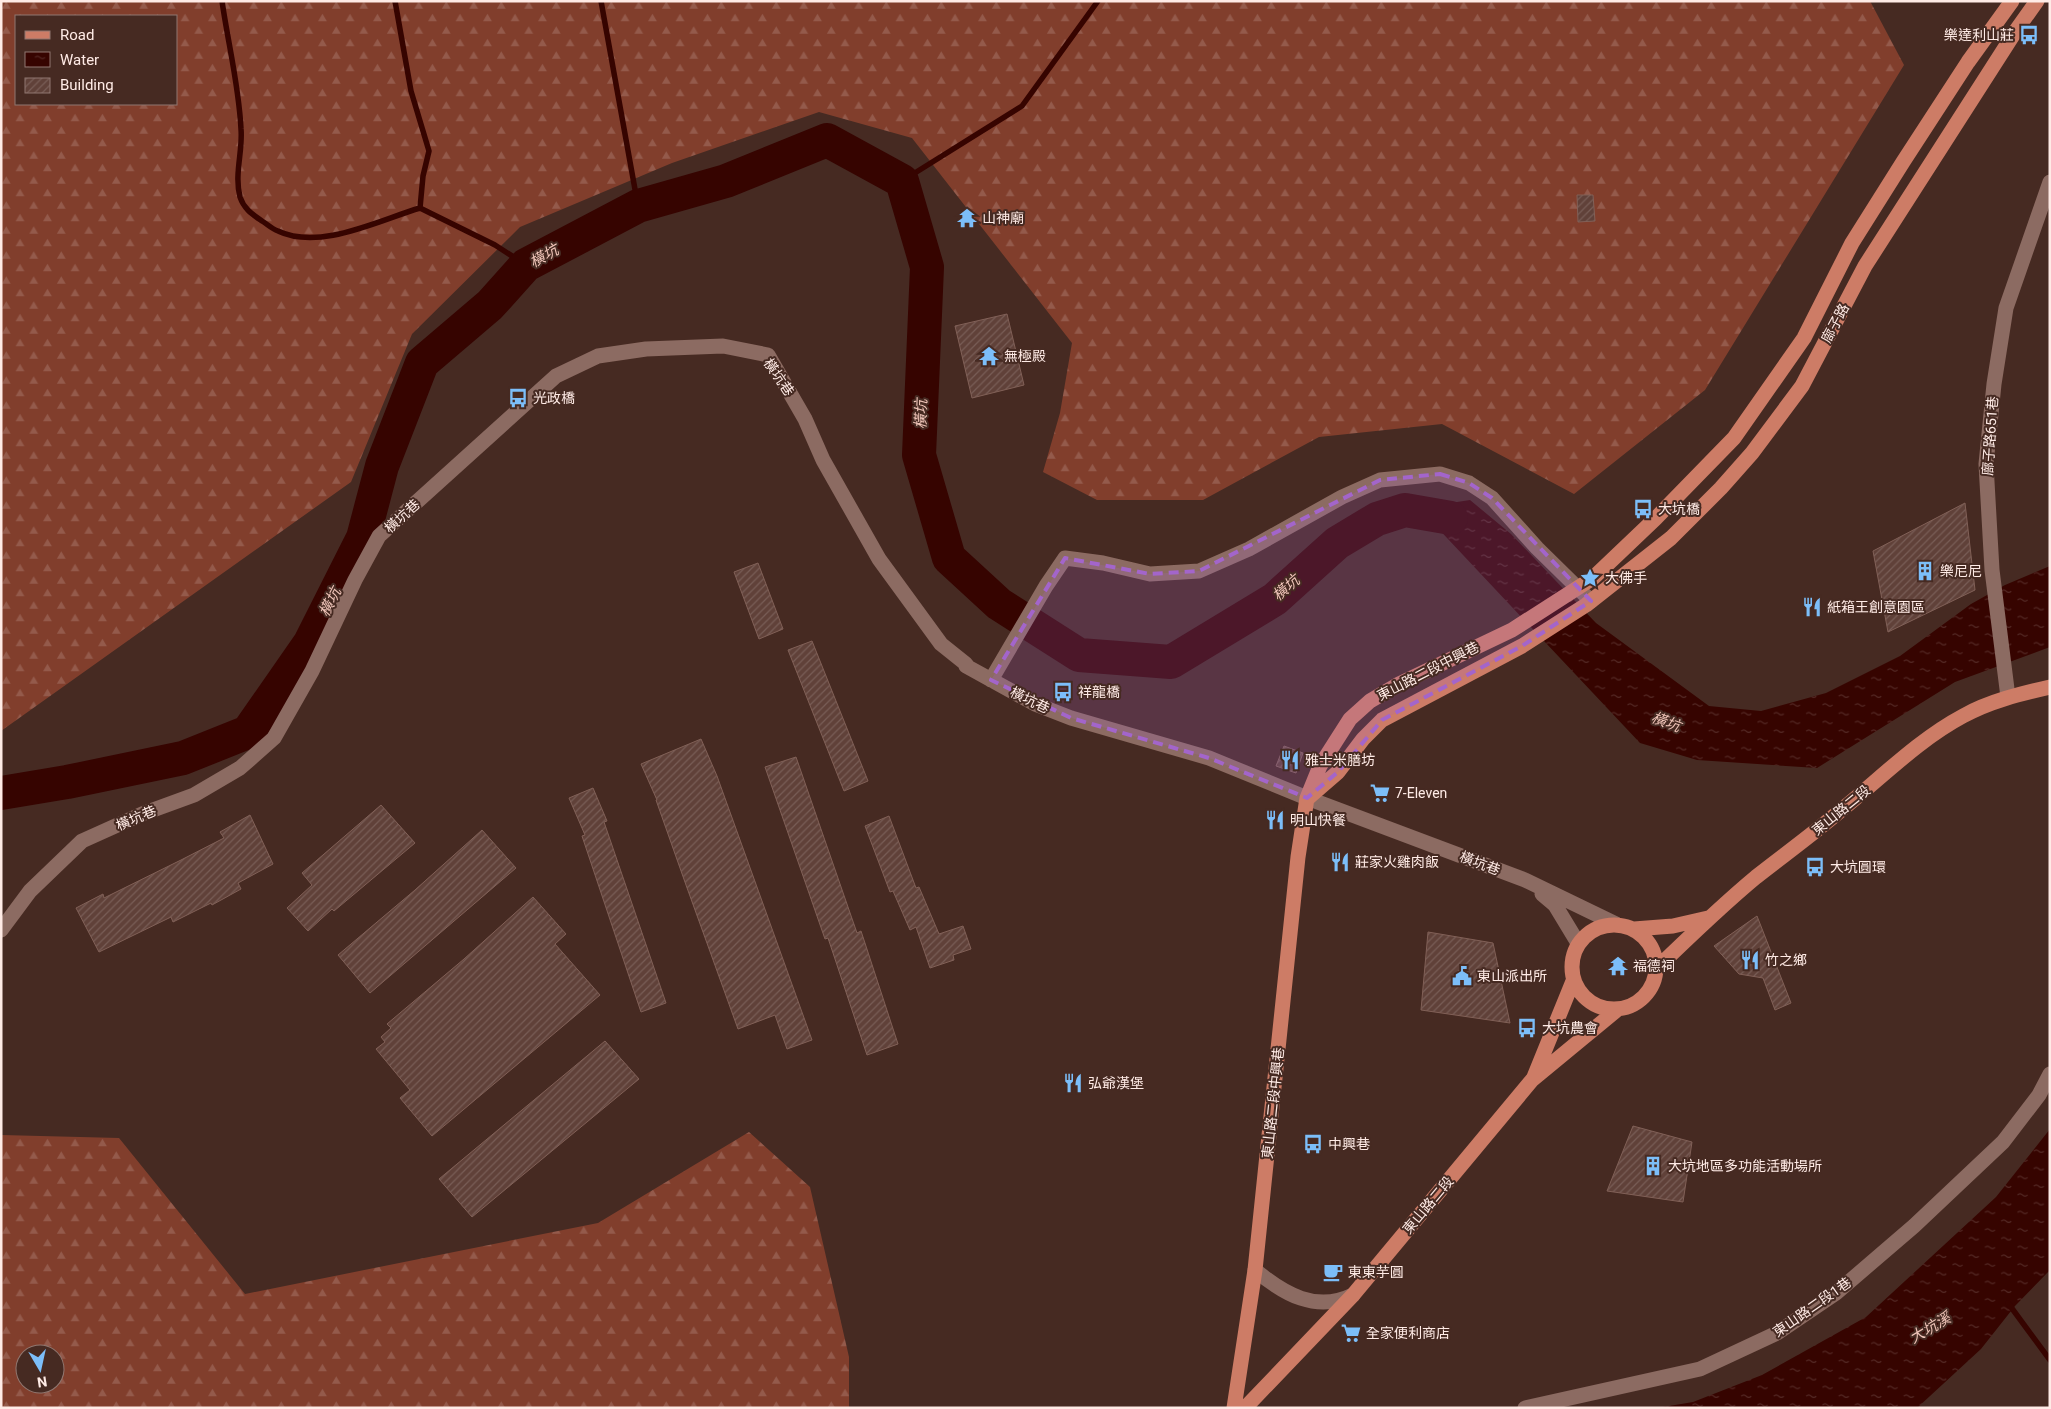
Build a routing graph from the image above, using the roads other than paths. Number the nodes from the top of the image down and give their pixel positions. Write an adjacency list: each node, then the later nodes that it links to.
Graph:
1 (2012, 1): 4 (main road, 廍子路)
2 (2037, 1): 5 (main road, 廍子路)
3 (2050, 182): 8 (street, 廍子路651巷)
4 (1578, 589): 5 (street); 6 (street); 9 (main road, 東山路二段中興巷)
5 (1588, 603): 9 (main road, 東山路二段中興巷)
6 (991, 680): 9 (street, 橫坑巷); 14 (street, 橫坑巷)
7 (2050, 687): 8 (main road, 東山路二段)
8 (2008, 697): 11 (main road, 東山路二段)
9 (1307, 798): 10 (street, 橫坑巷); 21 (main road, 東山路二段中興巷)
10 (1525, 880): 12 (street, 橫坑巷); 15 (street)
11 (1708, 918): 13 (main road); 16 (main road, 東山路二段)
12 (1616, 924): 13 (main road); 15 (main road)
13 (1634, 929): 16 (main road)
14 (1, 930)
15 (1578, 943): 17 (main road)
16 (1656, 970): 18 (main road)
17 (1573, 981): 18 (main road); 20 (main road)
18 (1618, 1009): 20 (main road, 東山路二段)
19 (2050, 1074): 23 (street, 東山路二段1巷)
20 (1532, 1080): 22 (main road, 東山路二段)
21 (1255, 1270): 22 (street); 24 (main road, 東山路二段中興巷)
22 (1353, 1295): 25 (main road, 東山路二段)
23 (1526, 1407)
24 (1234, 1408)
25 (1245, 1408)

